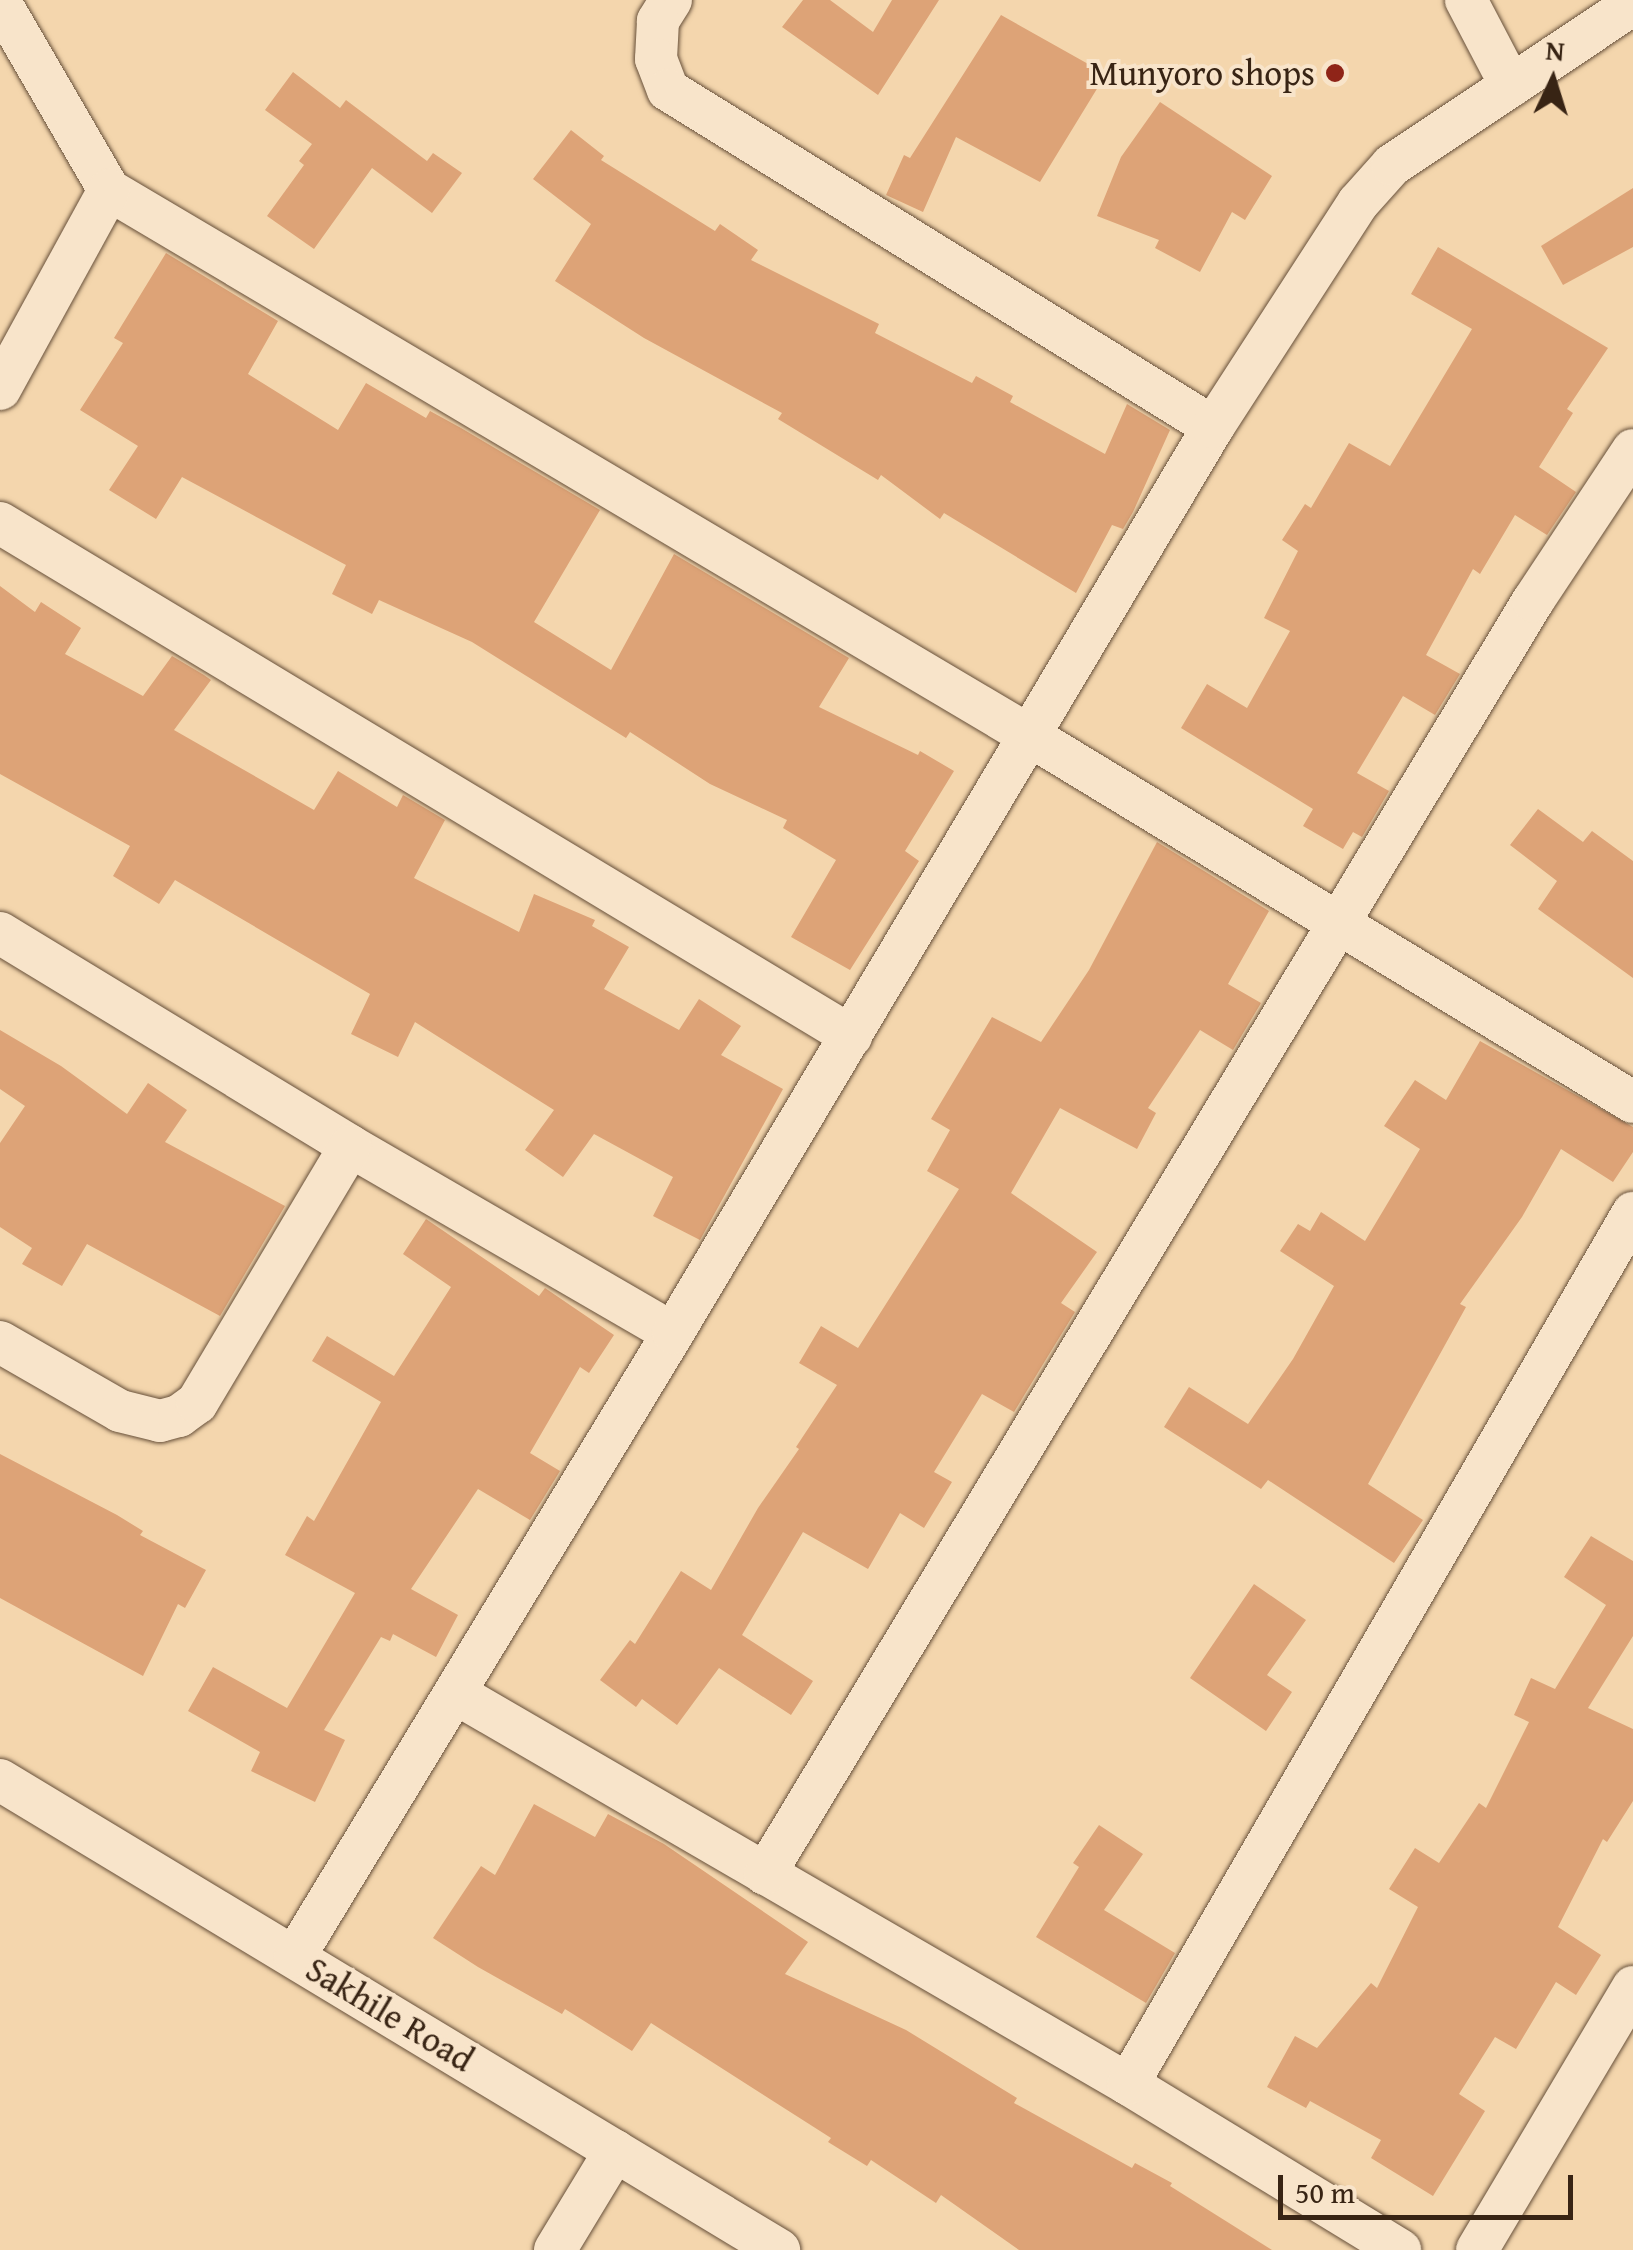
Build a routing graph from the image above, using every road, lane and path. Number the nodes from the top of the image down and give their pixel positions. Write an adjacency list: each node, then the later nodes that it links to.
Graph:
1 (671, 0): 8 (street)
2 (1466, 0): 5 (street)
3 (0, 2): 6 (street)
4 (1633, 4): 5 (street)
5 (1511, 86): 8 (street)
6 (110, 190): 7 (street); 11 (street)
7 (0, 389)
8 (1213, 427): 11 (street)
9 (1633, 450): 12 (street)
10 (0, 523): 14 (street)
11 (1030, 736): 12 (street); 14 (street)
12 (1342, 924): 15 (street); 22 (street)
13 (0, 933): 16 (street)
14 (852, 1036): 18 (street)
15 (1633, 1102)
16 (350, 1146): 18 (street); 19 (street)
17 (1633, 1213): 25 (street)
18 (674, 1333): 20 (street)
19 (0, 1342)
20 (454, 1694): 22 (street); 23 (street)
21 (0, 1780): 23 (street, Sakhile Road)
22 (765, 1874): 25 (street)
23 (295, 1956): 26 (street, Sakhile Road)
24 (1633, 1987): 30 (street)
25 (1128, 2084): 29 (street)
26 (615, 2151): 27 (street); 28 (street, Sakhile Road)
27 (555, 2250)
28 (778, 2250)
29 (1400, 2250)
30 (1476, 2250)

